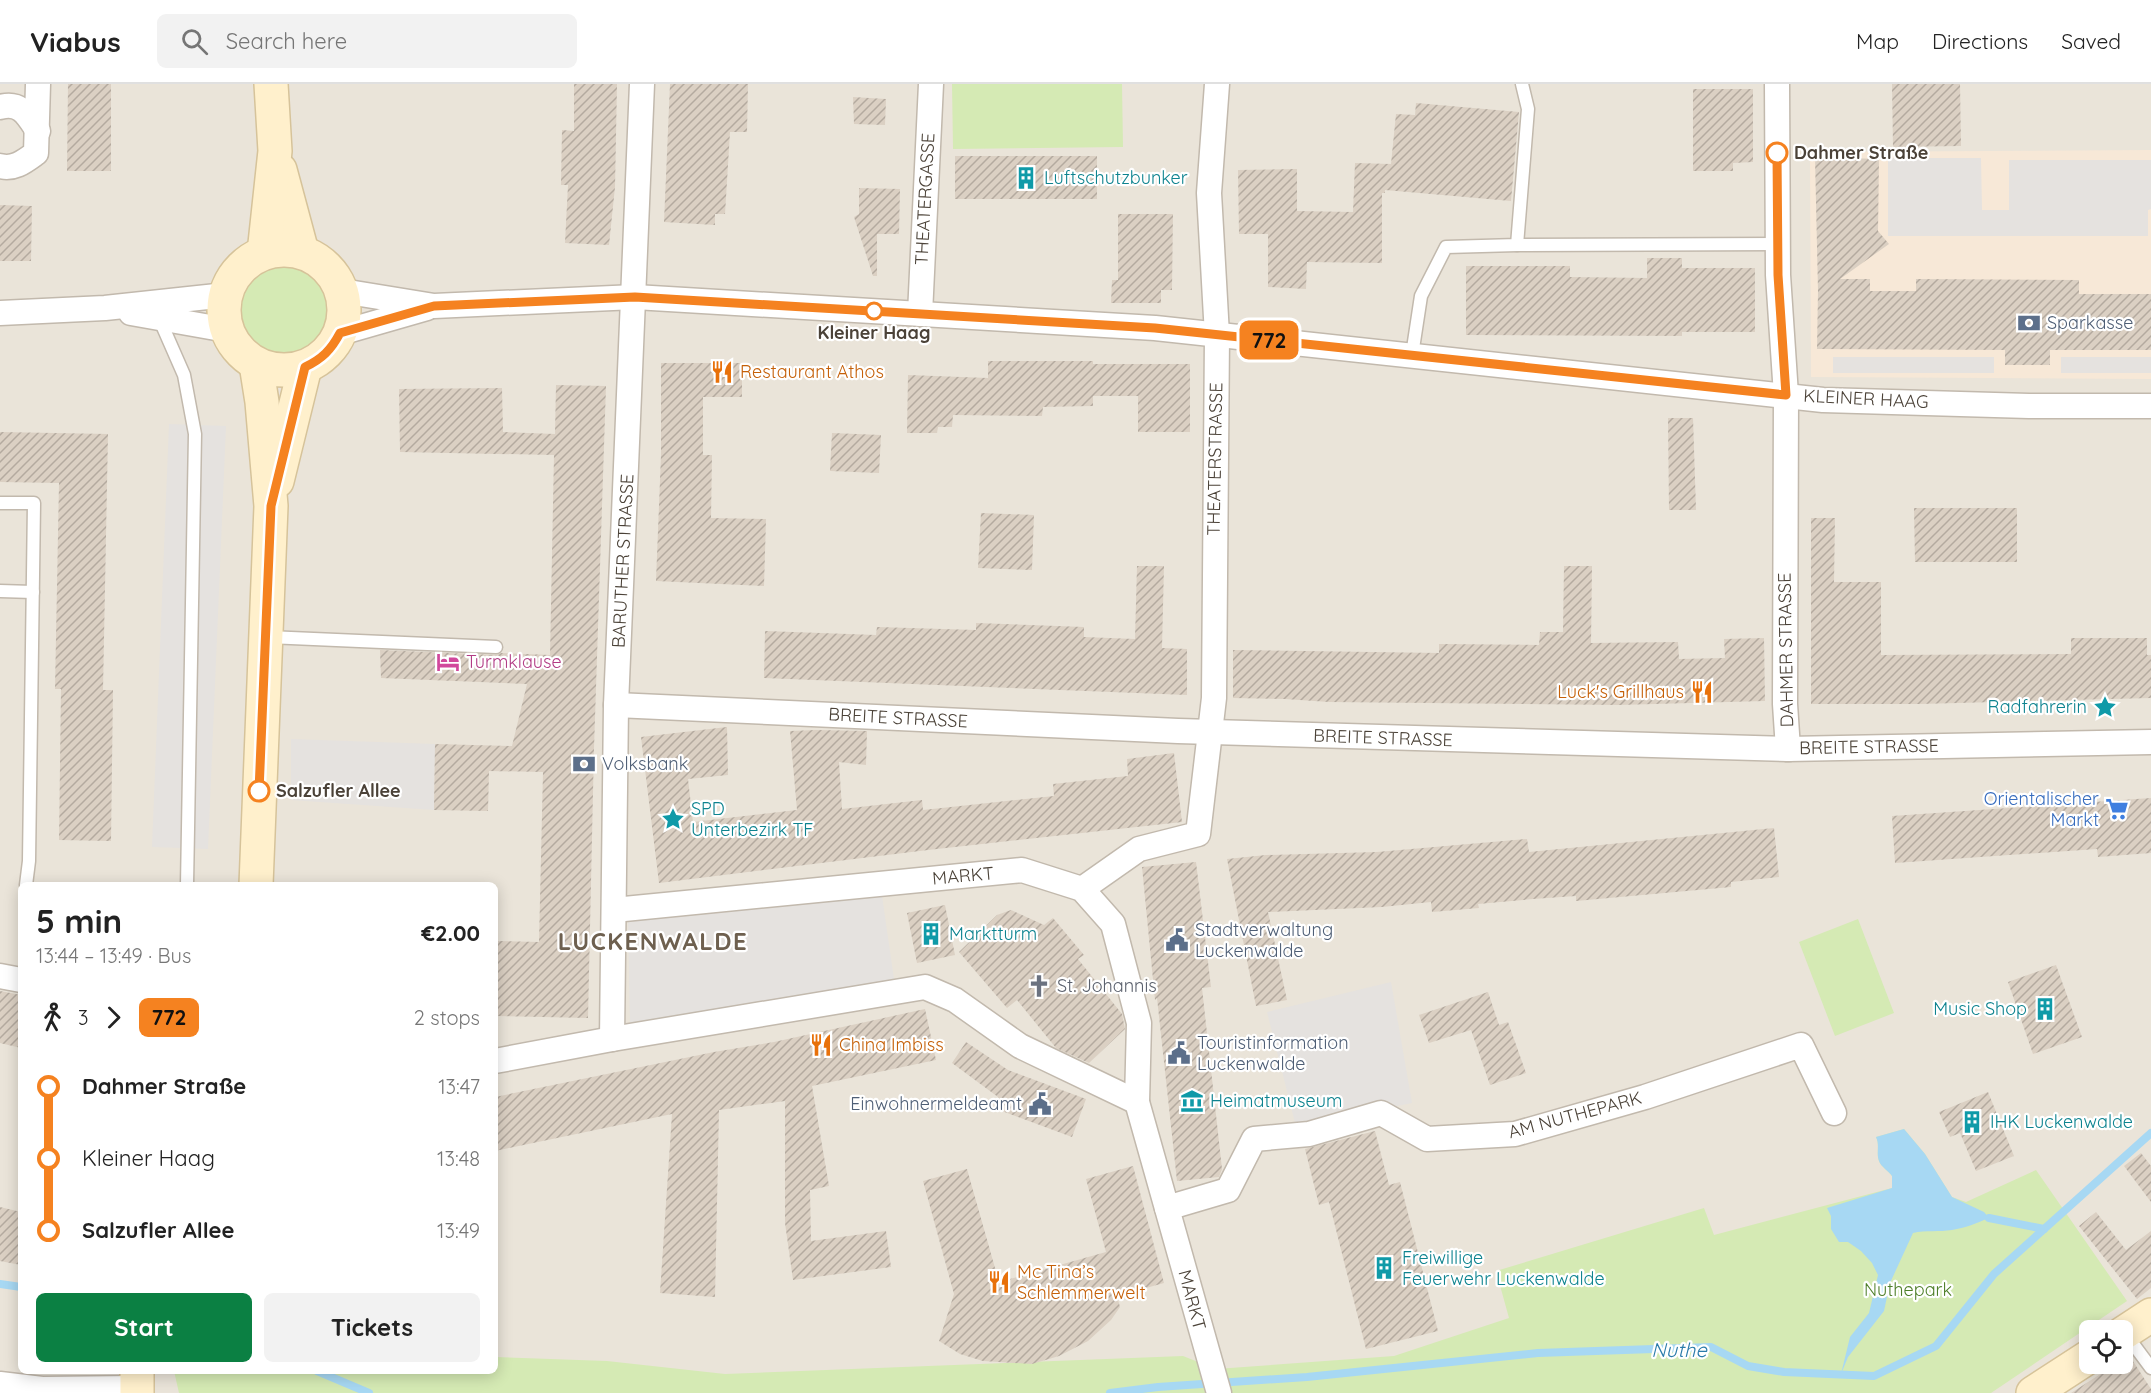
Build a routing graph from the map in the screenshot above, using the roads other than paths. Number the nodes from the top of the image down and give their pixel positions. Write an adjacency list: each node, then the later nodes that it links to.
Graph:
1 (38, 84): 9 (street)
2 (271, 84): 10 (main road)
3 (642, 84): 18 (street, BARUTHER STRASSE)
4 (931, 84): 22 (street, THEATERGASSE)
5 (1217, 84): 26 (street, THEATERSTRASSE)
6 (1522, 84): 13 (lane)
7 (1777, 84): 12 (street, DAHMER STRASSE)
8 (0, 107): 9 (street)
9 (38, 131): 11 (street)
10 (274, 151): 14 (main road); 15 (main road)
11 (0, 166)
12 (1778, 244): 13 (lane); 30 (street, DAHMER STRASSE)
13 (1517, 245): 27 (lane)
14 (302, 252): 15 (main road); 16 (main road)
15 (264, 253): 17 (main road)
16 (342, 291): 19 (street, KLEINER HAAG); 25 (main road)
17 (225, 295): 20 (street); 24 (main road)
18 (635, 297): 19 (street, KLEINER HAAG); 22 (street, KLEINER HAAG); 38 (street, BARUTHER STRASSE)
19 (434, 306): 25 (street, KLEINER HAAG)
20 (105, 308): 21 (street); 23 (street)
21 (0, 314)
22 (920, 314): 26 (street, KLEINER HAAG)
23 (159, 318): 24 (street); 43 (lane)
24 (227, 330): 28 (main road)
25 (340, 333): 29 (main road)
26 (1217, 335): 27 (street, KLEINER HAAG); 39 (street, THEATERSTRASSE)
27 (1412, 355): 30 (street, KLEINER HAAG)
28 (256, 364): 29 (main road); 33 (main road)
29 (305, 367): 33 (main road)
30 (1786, 395): 31 (street, KLEINER HAAG); 41 (street, DAHMER STRASSE)
31 (2151, 406)
32 (0, 503): 35 (lane)
33 (271, 506): 36 (main road)
34 (0, 591): 35 (lane)
35 (33, 592): 42 (lane)
36 (267, 637): 37 (lane); 44 (main road)
37 (496, 647)
38 (616, 705): 39 (street, BREITE STRASSE); 46 (street, BARUTHER STRASSE)
39 (1211, 732): 41 (street, BREITE STRASSE); 45 (street, THEATERSTRASSE)
40 (2151, 742): 41 (street, BREITE STRASSE)
41 (1788, 749)
42 (26, 882)
43 (187, 882)
44 (256, 882)
45 (1082, 889): 46 (street, MARKT); 51 (street, MARKT)
46 (614, 910): 49 (street, BARUTHER STRASSE)
47 (0, 976): 48 (street)
48 (18, 979)
49 (612, 1039): 50 (street); 51 (street)
50 (498, 1060)
51 (1137, 1102): 53 (street, MARKT)
52 (1834, 1113): 53 (street, AM NUTHEPARK)
53 (1167, 1208): 59 (street, MARKT)
54 (2133, 1327): 56 (lane)
55 (2079, 1363): 60 (main road)
56 (2151, 1368)
57 (0, 1384): 58 (street)
58 (137, 1384)
59 (1219, 1393)
60 (2033, 1393)

